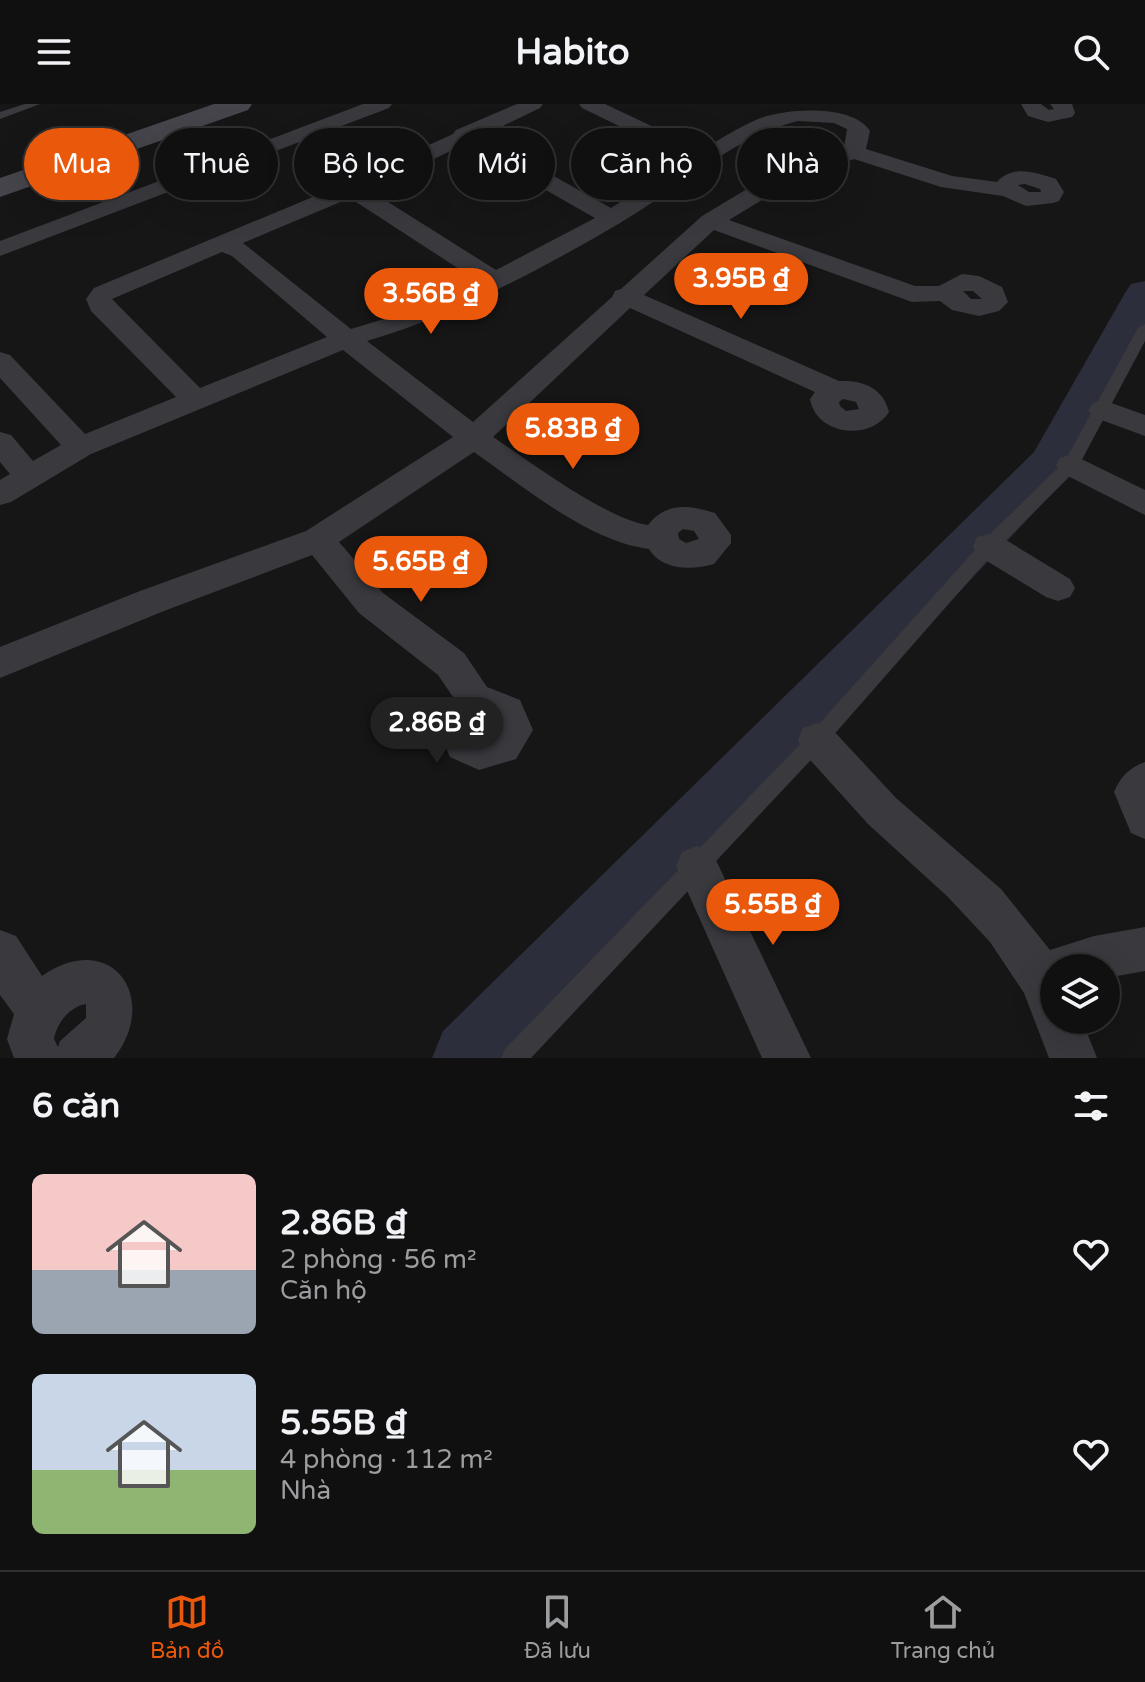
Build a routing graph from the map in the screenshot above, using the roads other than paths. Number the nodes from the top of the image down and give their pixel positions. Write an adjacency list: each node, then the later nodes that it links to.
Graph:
1 (35, 104): 11 (lane)
2 (239, 104): 14 (street)
3 (382, 104): 27 (street)
4 (533, 104): 12 (street)
5 (589, 104): 13 (street)
6 (773, 104): 10 (street)
7 (1031, 104): 8 (street)
8 (1060, 104)
9 (842, 110): 10 (street); 16 (street)
10 (798, 115): 15 (street)
11 (0, 116)
12 (477, 128)
13 (639, 128)
14 (142, 138): 18 (street); 24 (street)
15 (721, 149)
16 (854, 152): 19 (street); 25 (street)
17 (555, 186): 23 (street)
18 (0, 188)
19 (1007, 189)
20 (326, 200): 26 (street)
21 (369, 200): 28 (street)
22 (640, 200): 23 (street)
23 (612, 218): 28 (street)
24 (0, 221)
25 (710, 221): 29 (street); 30 (street)
26 (224, 244): 32 (street); 35 (street)
27 (0, 249)
28 (495, 281): 32 (street)
29 (949, 293)
30 (624, 296): 34 (street); 38 (street)
31 (1145, 328): 36 (lane)
32 (346, 339): 35 (street); 38 (street)
33 (0, 361): 40 (street)
34 (836, 390)
35 (196, 400): 40 (street)
36 (1103, 410): 37 (street); 41 (lane)
37 (1145, 426)
38 (474, 438): 45 (street); 46 (street)
39 (0, 442): 42 (street)
40 (80, 447): 42 (street)
41 (1071, 465): 44 (street); 47 (lane)
42 (30, 477): 43 (street)
43 (0, 494)
44 (1145, 504)
45 (660, 538)
46 (318, 540): 49 (street); 50 (street)
47 (989, 546): 48 (street); 51 (lane)
48 (1058, 588)
49 (0, 663)
50 (477, 703)
51 (817, 740): 54 (lane); 58 (street)
52 (1145, 780): 53 (street)
53 (1145, 820)
54 (697, 866): 63 (lane); 64 (street)
55 (1145, 949): 57 (street)
56 (0, 952): 59 (street)
57 (1117, 954)
58 (1040, 965)
59 (36, 1006): 61 (street); 62 (street)
60 (1064, 1034): 65 (street)
61 (38, 1058)
62 (77, 1058)
63 (514, 1058)
64 (787, 1058)
65 (1073, 1058)

